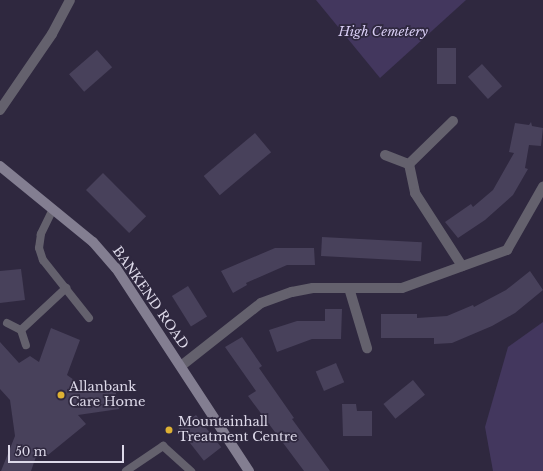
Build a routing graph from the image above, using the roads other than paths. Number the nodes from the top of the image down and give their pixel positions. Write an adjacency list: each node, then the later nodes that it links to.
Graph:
1 (70, 0): 2 (street)
2 (0, 110)
3 (453, 121): 5 (street)
4 (385, 155): 5 (street)
5 (409, 164): 9 (street)
6 (0, 166): 8 (street, BANKEND ROAD)
7 (543, 187): 9 (street)
8 (53, 209): 10 (lane); 17 (street, BANKEND ROAD)
9 (462, 266): 11 (street)
10 (66, 288): 12 (lane); 14 (lane)
11 (349, 288): 16 (street); 17 (street)
12 (89, 318)
13 (7, 323): 14 (lane)
14 (21, 330): 15 (lane)
15 (26, 346)
16 (366, 348)
17 (181, 366): 20 (street, BANKEND ROAD)
18 (126, 471): 19 (lane)
19 (191, 471)
20 (249, 471)

